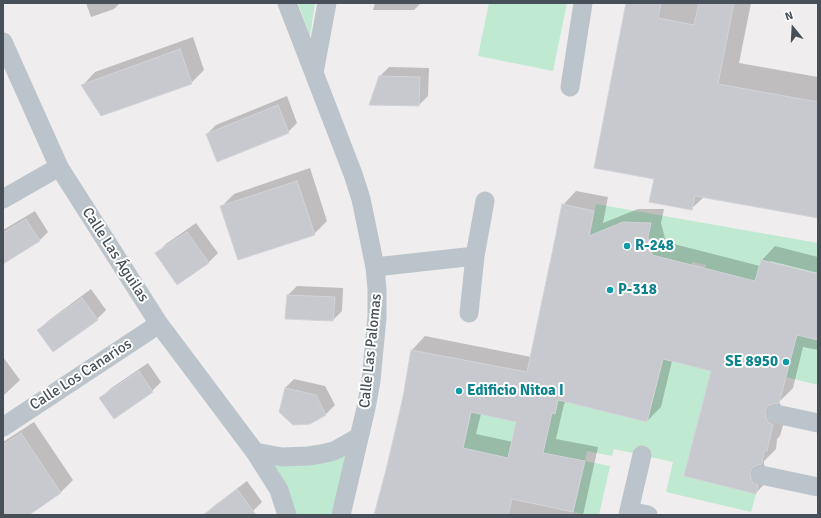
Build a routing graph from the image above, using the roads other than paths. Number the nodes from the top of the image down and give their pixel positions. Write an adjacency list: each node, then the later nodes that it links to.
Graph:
1 (287, 3): 5 (street, Calle Las Palomas)
2 (327, 3): 5 (street)
3 (583, 3): 6 (street)
4 (3, 42): 7 (street, Calle Las Águilas)
5 (314, 73): 11 (street, Calle Las Palomas)
6 (570, 87)
7 (58, 167): 8 (street); 13 (street, Calle Las Águilas)
8 (3, 199)
9 (485, 201): 10 (street)
10 (474, 256): 11 (street); 12 (street)
11 (375, 267): 17 (street, Calle Las Palomas)
12 (469, 313)
13 (159, 324): 16 (street, Calle Los Canarios); 18 (street, Calle Las Águilas)
14 (776, 414): 15 (street)
15 (818, 422)
16 (3, 427)
17 (359, 437): 18 (street); 24 (street, Calle Las Palomas)
18 (255, 452): 23 (street, Calle Las Águilas)
19 (642, 455): 22 (street)
20 (761, 475): 21 (street)
21 (818, 487)
22 (628, 513): 25 (street)
23 (287, 515)
24 (341, 515)
25 (648, 515)

